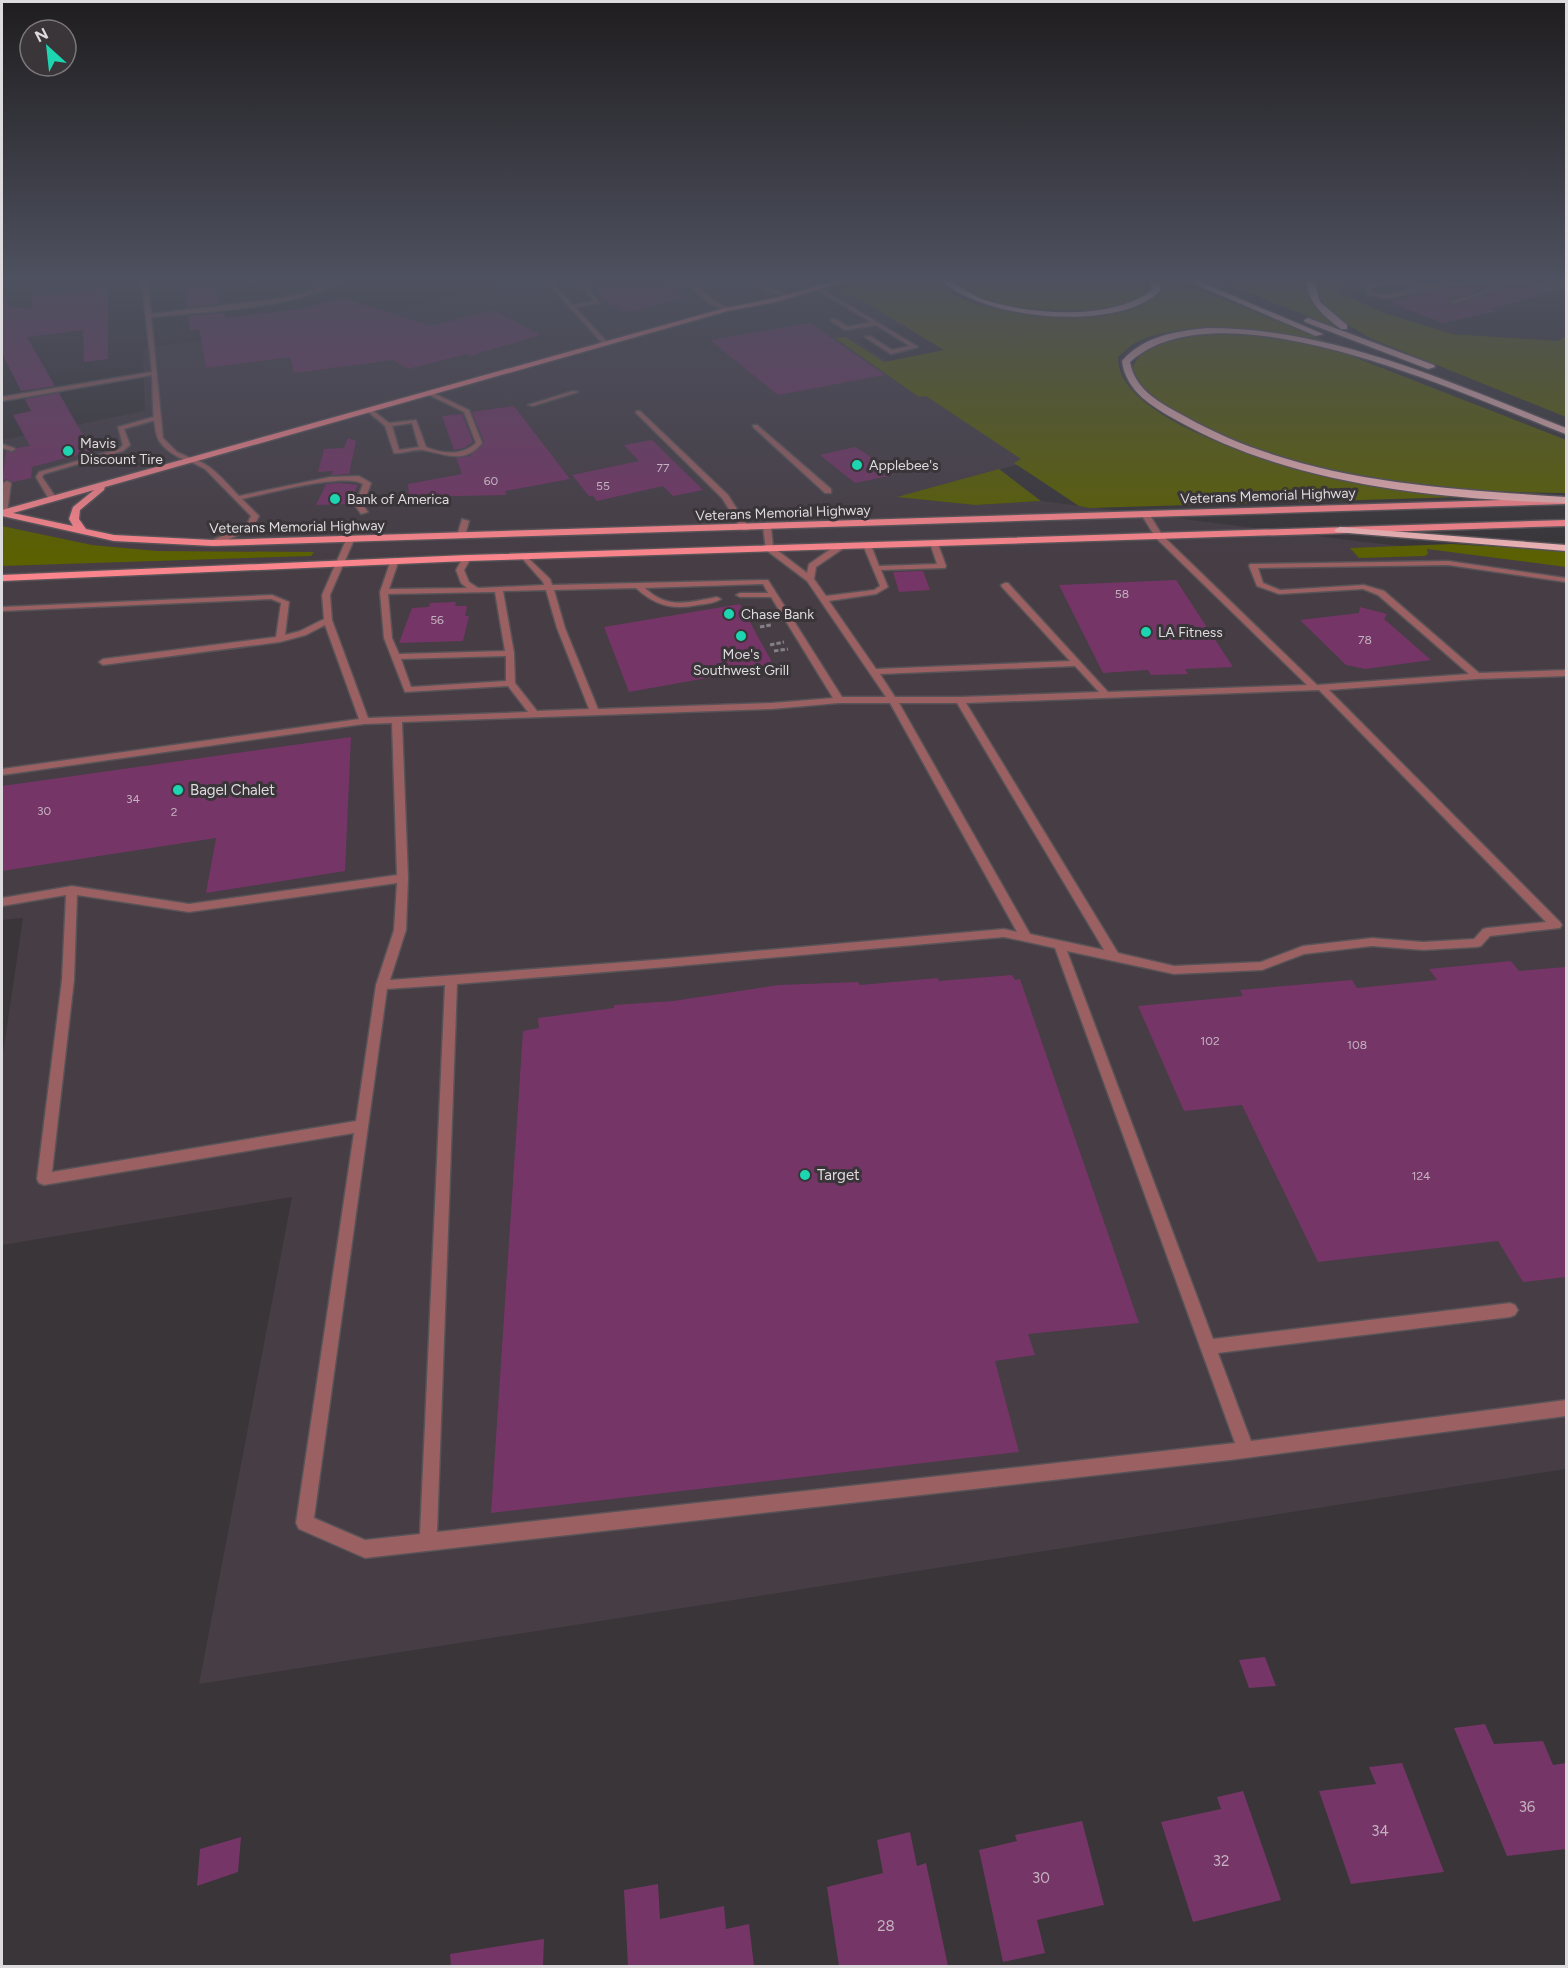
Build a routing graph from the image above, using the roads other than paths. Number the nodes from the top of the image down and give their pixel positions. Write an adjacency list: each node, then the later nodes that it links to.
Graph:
1 (154, 373): 9 (street); 14 (street)
2 (500, 373): 8 (main road)
3 (1126, 373): 28 (highway)
4 (1411, 373): 6 (highway)
5 (1416, 373): 6 (highway)
6 (1434, 380): 18 (highway)
7 (575, 392): 11 (street)
8 (429, 393): 12 (main road); 20 (street)
9 (2, 399)
10 (1523, 403): 15 (highway)
11 (531, 405)
12 (369, 410): 16 (street); 22 (main road)
13 (638, 412): 35 (street)
14 (157, 418): 22 (street); 27 (street)
15 (1566, 420)
16 (388, 424): 20 (street); 20 (street)
17 (755, 426): 25 (street)
18 (1566, 431)
19 (2, 446): 21 (street)
20 (423, 448)
21 (12, 449)
22 (191, 460): 24 (main road); 26 (street)
23 (5, 486): 30 (street)
24 (103, 486): 27 (main road); 37 (main road)
25 (828, 491)
26 (237, 498): 29 (street); 41 (street)
27 (53, 499): 30 (main road)
28 (1566, 500): 31 (main road, Veterans Memorial Highway)
29 (364, 512)
30 (2, 513): 37 (main road, Veterans Memorial Highway)
31 (1145, 514): 34 (main road, Veterans Memorial Highway); 39 (street)
32 (465, 521): 38 (street)
33 (1566, 523): 36 (main road)
34 (767, 527): 35 (main road, Veterans Memorial Highway); 45 (street)
35 (746, 528): 38 (main road, Veterans Memorial Highway)
36 (1340, 530): 39 (main road); 46 (highway)
37 (86, 533): 41 (main road, Veterans Memorial Highway)
38 (461, 536): 40 (main road, Veterans Memorial Highway)
39 (1159, 536): 42 (main road); 76 (street)
40 (350, 540): 41 (main road, Veterans Memorial Highway); 50 (street)
41 (213, 543)
42 (934, 543): 43 (main road); 51 (street)
43 (867, 545): 44 (main road); 51 (street)
44 (841, 546): 45 (main road); 53 (street)
45 (769, 548): 47 (main road); 53 (street)
46 (1566, 548)
47 (524, 556): 48 (main road); 57 (street)
48 (467, 558): 49 (main road); 59 (street)
49 (395, 560): 50 (main road); 60 (street)
50 (339, 562): 52 (main road); 66 (street)
51 (876, 568): 64 (street)
52 (2, 578)
53 (810, 579): 64 (street)
54 (1566, 580): 74 (street)
55 (1005, 585): 71 (street)
56 (639, 586): 57 (street); 62 (street); 63 (street)
57 (549, 588): 58 (street); 81 (street)
58 (499, 589): 59 (street); 68 (street)
59 (476, 590): 60 (street)
60 (384, 592): 69 (street)
61 (740, 595): 62 (street)
62 (773, 595): 78 (street)
63 (717, 599)
64 (822, 599): 72 (street)
65 (2, 609): 67 (street)
66 (328, 620): 67 (street); 84 (street)
67 (280, 639): 70 (street)
68 (510, 652): 69 (street); 75 (street)
69 (396, 657): 75 (street)
70 (103, 662)
71 (1077, 663): 72 (street); 77 (street)
72 (873, 672): 80 (street)
73 (1566, 673): 74 (street)
74 (1477, 676): 76 (street)
75 (510, 683): 82 (street)
76 (1318, 687): 77 (street); 89 (street)
77 (1105, 694): 79 (street)
78 (839, 700): 80 (street); 81 (street)
79 (960, 700): 80 (street); 92 (street)
80 (894, 702): 90 (street)
81 (595, 712): 82 (street)
82 (534, 714): 83 (street)
83 (397, 720): 84 (street); 86 (street)
84 (364, 721): 85 (street)
85 (2, 772)
86 (403, 878): 87 (street); 94 (street)
87 (72, 890): 88 (street); 95 (street)
88 (2, 902)
89 (1561, 924): 92 (street)
90 (1026, 937): 91 (street); 93 (street)
91 (1059, 944): 92 (street); 97 (street)
92 (1113, 954)
93 (451, 979): 94 (street); 100 (street)
94 (382, 985): 95 (street)
95 (360, 1126): 100 (street)
96 (1510, 1310): 97 (street)
97 (1208, 1347): 99 (street)
98 (1566, 1408): 99 (street)
99 (1246, 1449): 100 (street)
100 (428, 1542)

